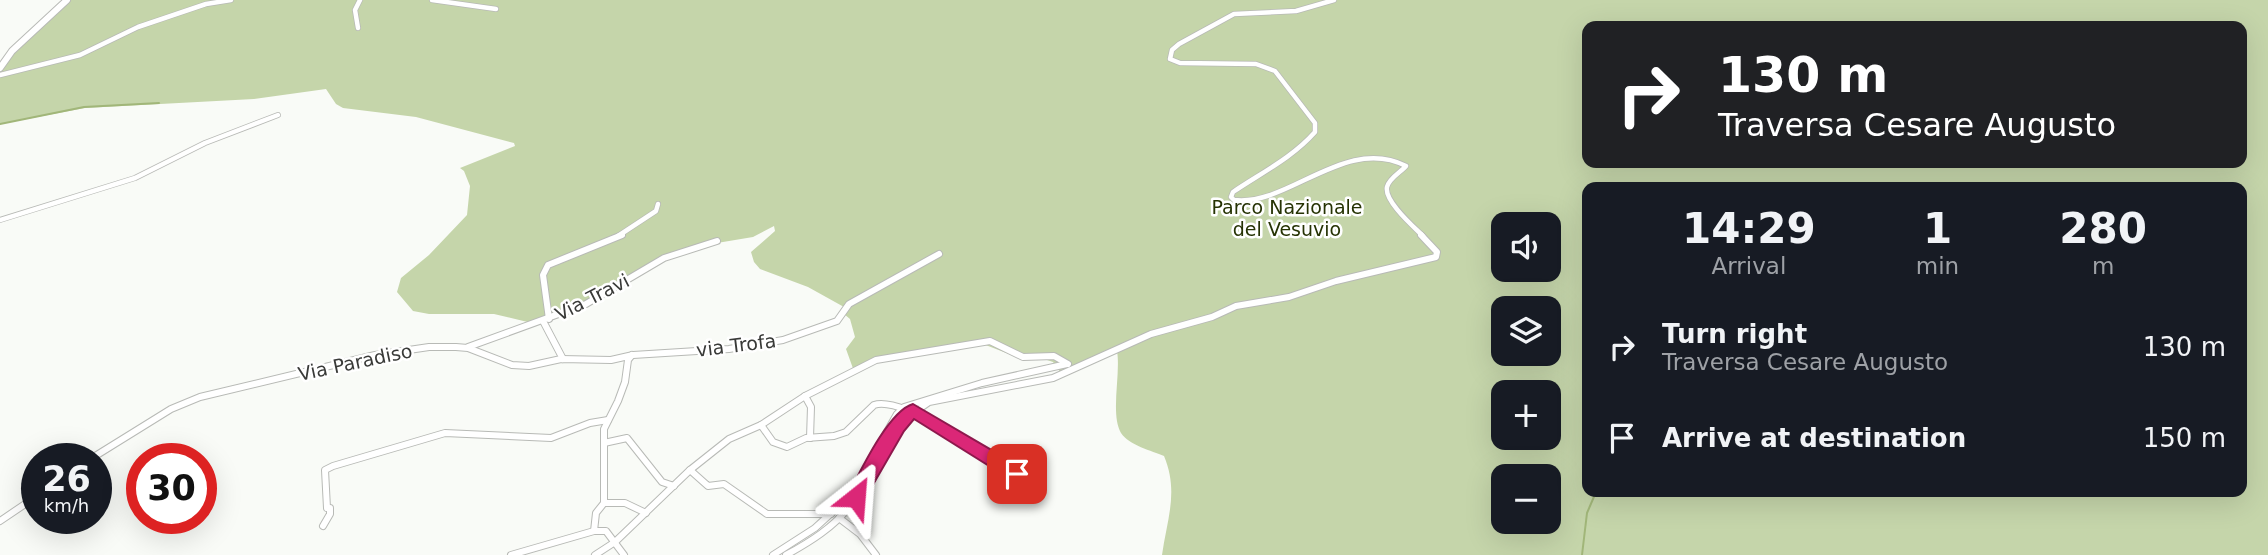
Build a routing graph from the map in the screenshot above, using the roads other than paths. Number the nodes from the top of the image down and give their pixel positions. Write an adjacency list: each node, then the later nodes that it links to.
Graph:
1 (67, 0): 8 (street)
2 (231, 0): 9 (street)
3 (360, 0): 7 (street)
4 (432, 0): 6 (street)
5 (1334, 0): 19 (street)
6 (496, 9)
7 (358, 28)
8 (0, 68)
9 (0, 75)
10 (278, 115): 12 (street)
11 (658, 204): 15 (street)
12 (0, 220)
13 (717, 242): 15 (street, Via Travi)
14 (939, 254): 17 (street, via Trofa)
15 (546, 320): 16 (street, Via Travi); 18 (street)
16 (466, 348): 18 (street, Via Paradiso); 27 (street, Via Paradiso)
17 (632, 355): 18 (street, Via Paradiso); 23 (street)
18 (563, 359)
19 (1068, 367): 20 (street); 21 (street); 22 (street)
20 (806, 396): 24 (street); 25 (street)
21 (904, 407): 22 (street); 25 (street); 34 (street)
22 (913, 410): 30 (street); 34 (street)
23 (608, 420): 26 (street); 36 (street)
24 (761, 425): 25 (street); 28 (street)
25 (810, 438)
26 (604, 443): 29 (street); 31 (street)
27 (112, 446)
28 (690, 470): 29 (street); 34 (street)
29 (674, 486): 33 (street)
30 (1038, 487)
31 (604, 503): 33 (street); 37 (street)
32 (21, 507): 35 (street)
33 (646, 513): 38 (street)
34 (836, 516): 42 (street); 43 (street); 44 (street)
35 (0, 521)
36 (323, 526)
37 (593, 531): 38 (street); 39 (street)
38 (615, 542): 40 (street); 41 (street)
39 (516, 554)
40 (595, 555)
41 (624, 555)
42 (773, 555)
43 (786, 555)
44 (876, 555)

